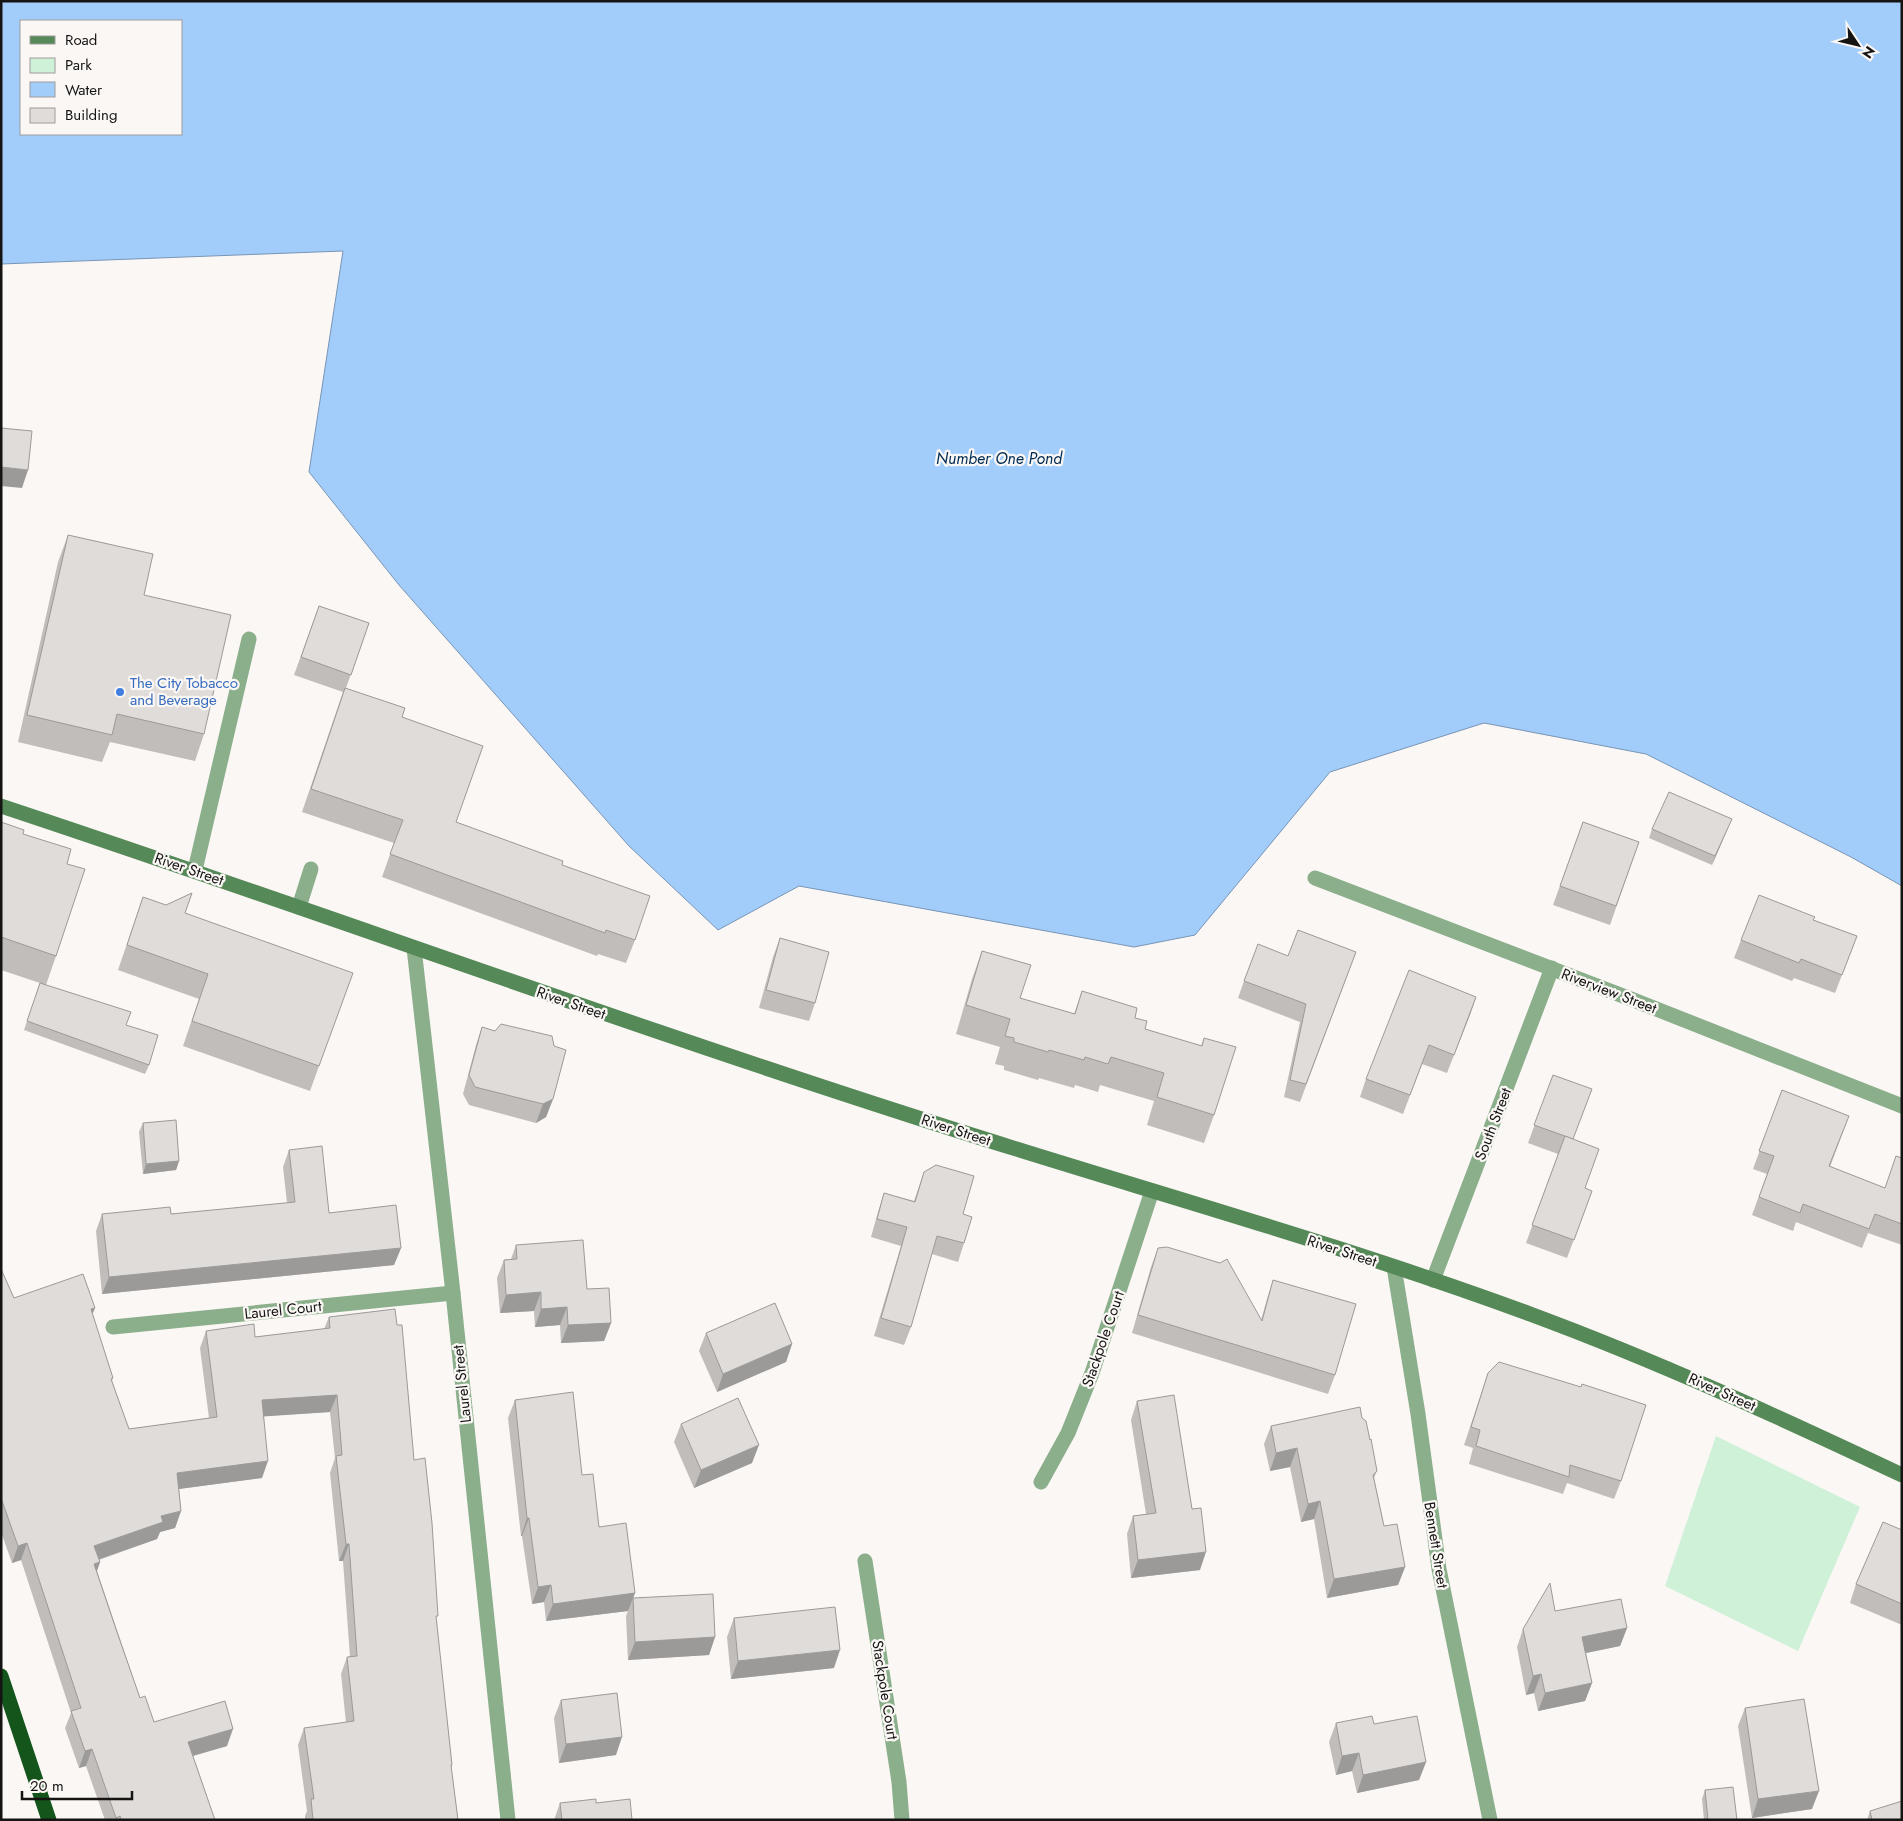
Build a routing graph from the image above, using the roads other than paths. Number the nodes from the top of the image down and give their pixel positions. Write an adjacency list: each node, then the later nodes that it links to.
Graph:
1 (249, 639): 4 (street)
2 (1, 806): 4 (street, River Street)
3 (311, 869): 6 (street)
4 (195, 870): 6 (street, River Street)
5 (1315, 878): 8 (street, Riverview Street)
6 (299, 907): 7 (street, River Street)
7 (414, 948): 10 (street, River Street); 13 (street, Laurel Street)
8 (1552, 968): 9 (street, Riverview Street); 12 (street, South Street)
9 (1902, 1106)
10 (1152, 1191): 11 (street, River Street); 16 (street, Stackpole Court)
11 (1394, 1267): 12 (street, River Street); 22 (street, Bennett Street)
12 (1434, 1280): 15 (street, River Street)
13 (453, 1293): 14 (street, Laurel Court); 20 (street, Laurel Street)
14 (113, 1328)
15 (1902, 1475)
16 (1041, 1482)
17 (865, 1561): 21 (street, Stackpole Court)
18 (1, 1676): 19 (highway)
19 (49, 1820)
20 (508, 1820)
21 (902, 1820)
22 (1490, 1820)

